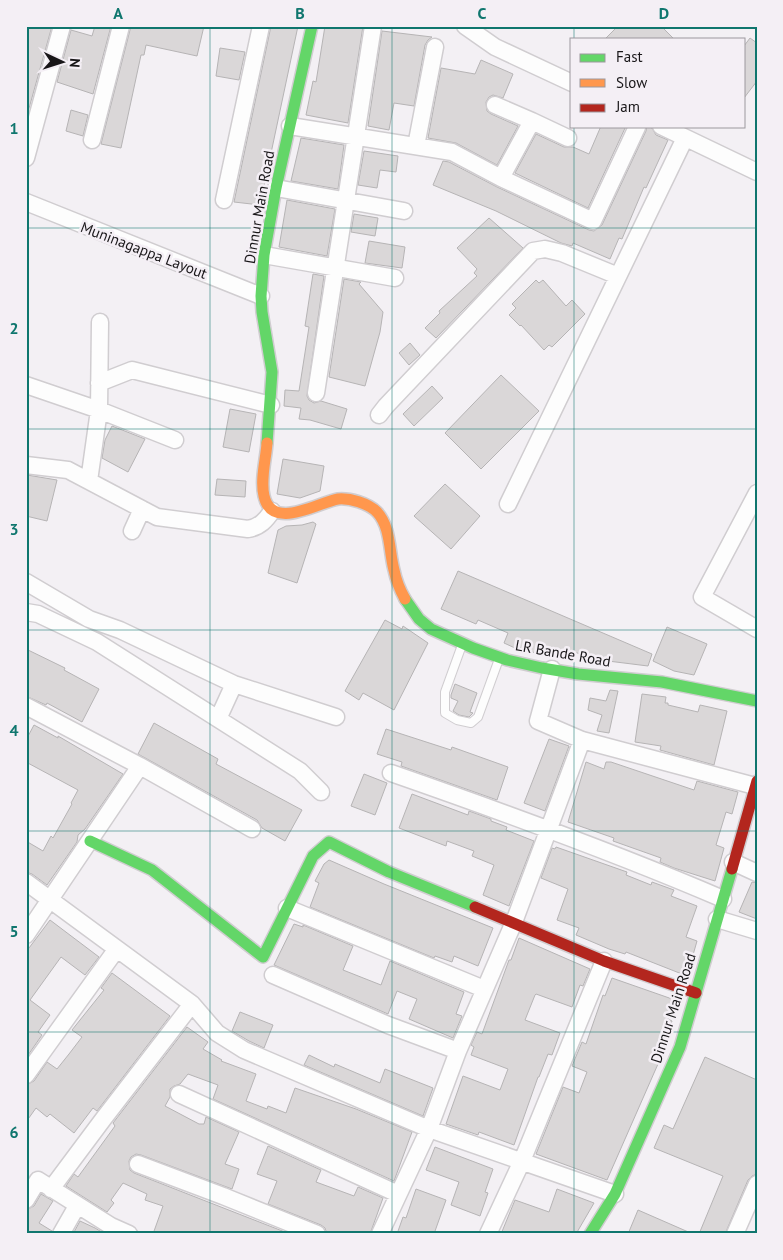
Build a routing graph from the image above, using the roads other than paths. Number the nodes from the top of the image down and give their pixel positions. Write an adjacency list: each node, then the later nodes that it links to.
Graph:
1 (62, 26): 19 (street)
2 (121, 26): 17 (street)
3 (261, 26): 23 (street)
4 (312, 26): 11 (street, Dinnur Main Road)
5 (374, 26): 14 (street)
6 (465, 26): 8 (street)
7 (435, 47): 18 (street)
8 (570, 83)
9 (495, 105): 10 (street)
10 (532, 121): 15 (street); 21 (street)
11 (290, 126): 14 (street); 22 (street, Dinnur Main Road)
12 (636, 128): 21 (street)
13 (665, 128): 16 (street)
14 (356, 136): 18 (street); 24 (street)
15 (568, 138)
16 (685, 138): 20 (street); 29 (street)
17 (92, 140)
18 (416, 146): 21 (street)
19 (26, 158)
20 (757, 172)
21 (501, 178)
22 (276, 188): 24 (street); 27 (street, Dinnur Main Road)
23 (224, 200)
24 (346, 201): 26 (street); 28 (street)
25 (26, 202): 31 (street, Muninagappa Layout)
26 (404, 211)
27 (264, 255): 28 (street); 31 (street, Dinnur Main Road)
28 (336, 268): 30 (street); 35 (street)
29 (618, 276): 38 (street); 43 (street)
30 (395, 278)
31 (262, 296): 36 (street, Dinnur Main Road)
32 (100, 322): 33 (street)
33 (99, 383): 36 (street); 37 (street)
34 (26, 385): 37 (street)
35 (316, 394)
36 (271, 405): 45 (street, Dinnur Main Road)
37 (99, 410): 39 (street); 41 (street)
38 (379, 414)
39 (175, 440)
40 (26, 465): 41 (street)
41 (89, 481): 44 (street)
42 (757, 492): 49 (street)
43 (508, 504)
44 (142, 509): 45 (street); 46 (street)
45 (272, 511): 50 (street, LR Bande Road)
46 (132, 531)
47 (26, 582): 53 (street)
48 (26, 612): 57 (street)
49 (754, 622)
50 (462, 644): 51 (street, LR Bande Road); 51 (lane)
51 (500, 657): 52 (street, LR Bande Road)
52 (552, 669): 54 (street, LR Bande Road); 58 (street)
53 (234, 684): 56 (street); 57 (street)
54 (757, 701)
55 (26, 706): 59 (street)
56 (336, 717)
57 (218, 719): 62 (street)
58 (582, 740): 61 (street); 65 (street)
59 (140, 766): 64 (street); 66 (street)
60 (391, 773): 65 (street)
61 (756, 784): 63 (street, Dinnur Main Road)
62 (321, 792)
63 (752, 815): 67 (street, Dinnur Main Road)
64 (252, 829)
65 (549, 830): 70 (street); 74 (street)
66 (90, 841): 71 (street); 72 (street)
67 (733, 862): 68 (street); 70 (street, Dinnur Main Road)
68 (757, 873)
69 (26, 882): 71 (street)
70 (723, 899): 73 (street, Dinnur Main Road)
71 (50, 901): 76 (street); 77 (street)
72 (287, 908): 74 (street); 80 (street)
73 (717, 919): 75 (street); 81 (street, Dinnur Main Road)
74 (514, 922): 78 (street); 80 (street)
75 (757, 931)
76 (26, 935)
77 (116, 950): 82 (street); 84 (street)
78 (604, 962): 81 (street); 87 (street)
79 (273, 975): 83 (street)
80 (484, 989): 83 (street)
81 (696, 993): 92 (street, Dinnur Main Road)
82 (192, 1004): 86 (street); 90 (street)
83 (458, 1051): 86 (street)
84 (26, 1075)
85 (179, 1094): 91 (street)
86 (429, 1129): 87 (street); 91 (street)
87 (522, 1161): 92 (street); 99 (street)
88 (138, 1164): 97 (street)
89 (757, 1184): 101 (street)
90 (52, 1189): 93 (street); 94 (street)
91 (398, 1194): 98 (street)
92 (615, 1194): 100 (street, Dinnur Main Road)
93 (26, 1200)
94 (77, 1206): 95 (street); 96 (street)
95 (61, 1234)
96 (129, 1234)
97 (317, 1234)
98 (380, 1234)
99 (488, 1234)
100 (590, 1234)
101 (735, 1234)

